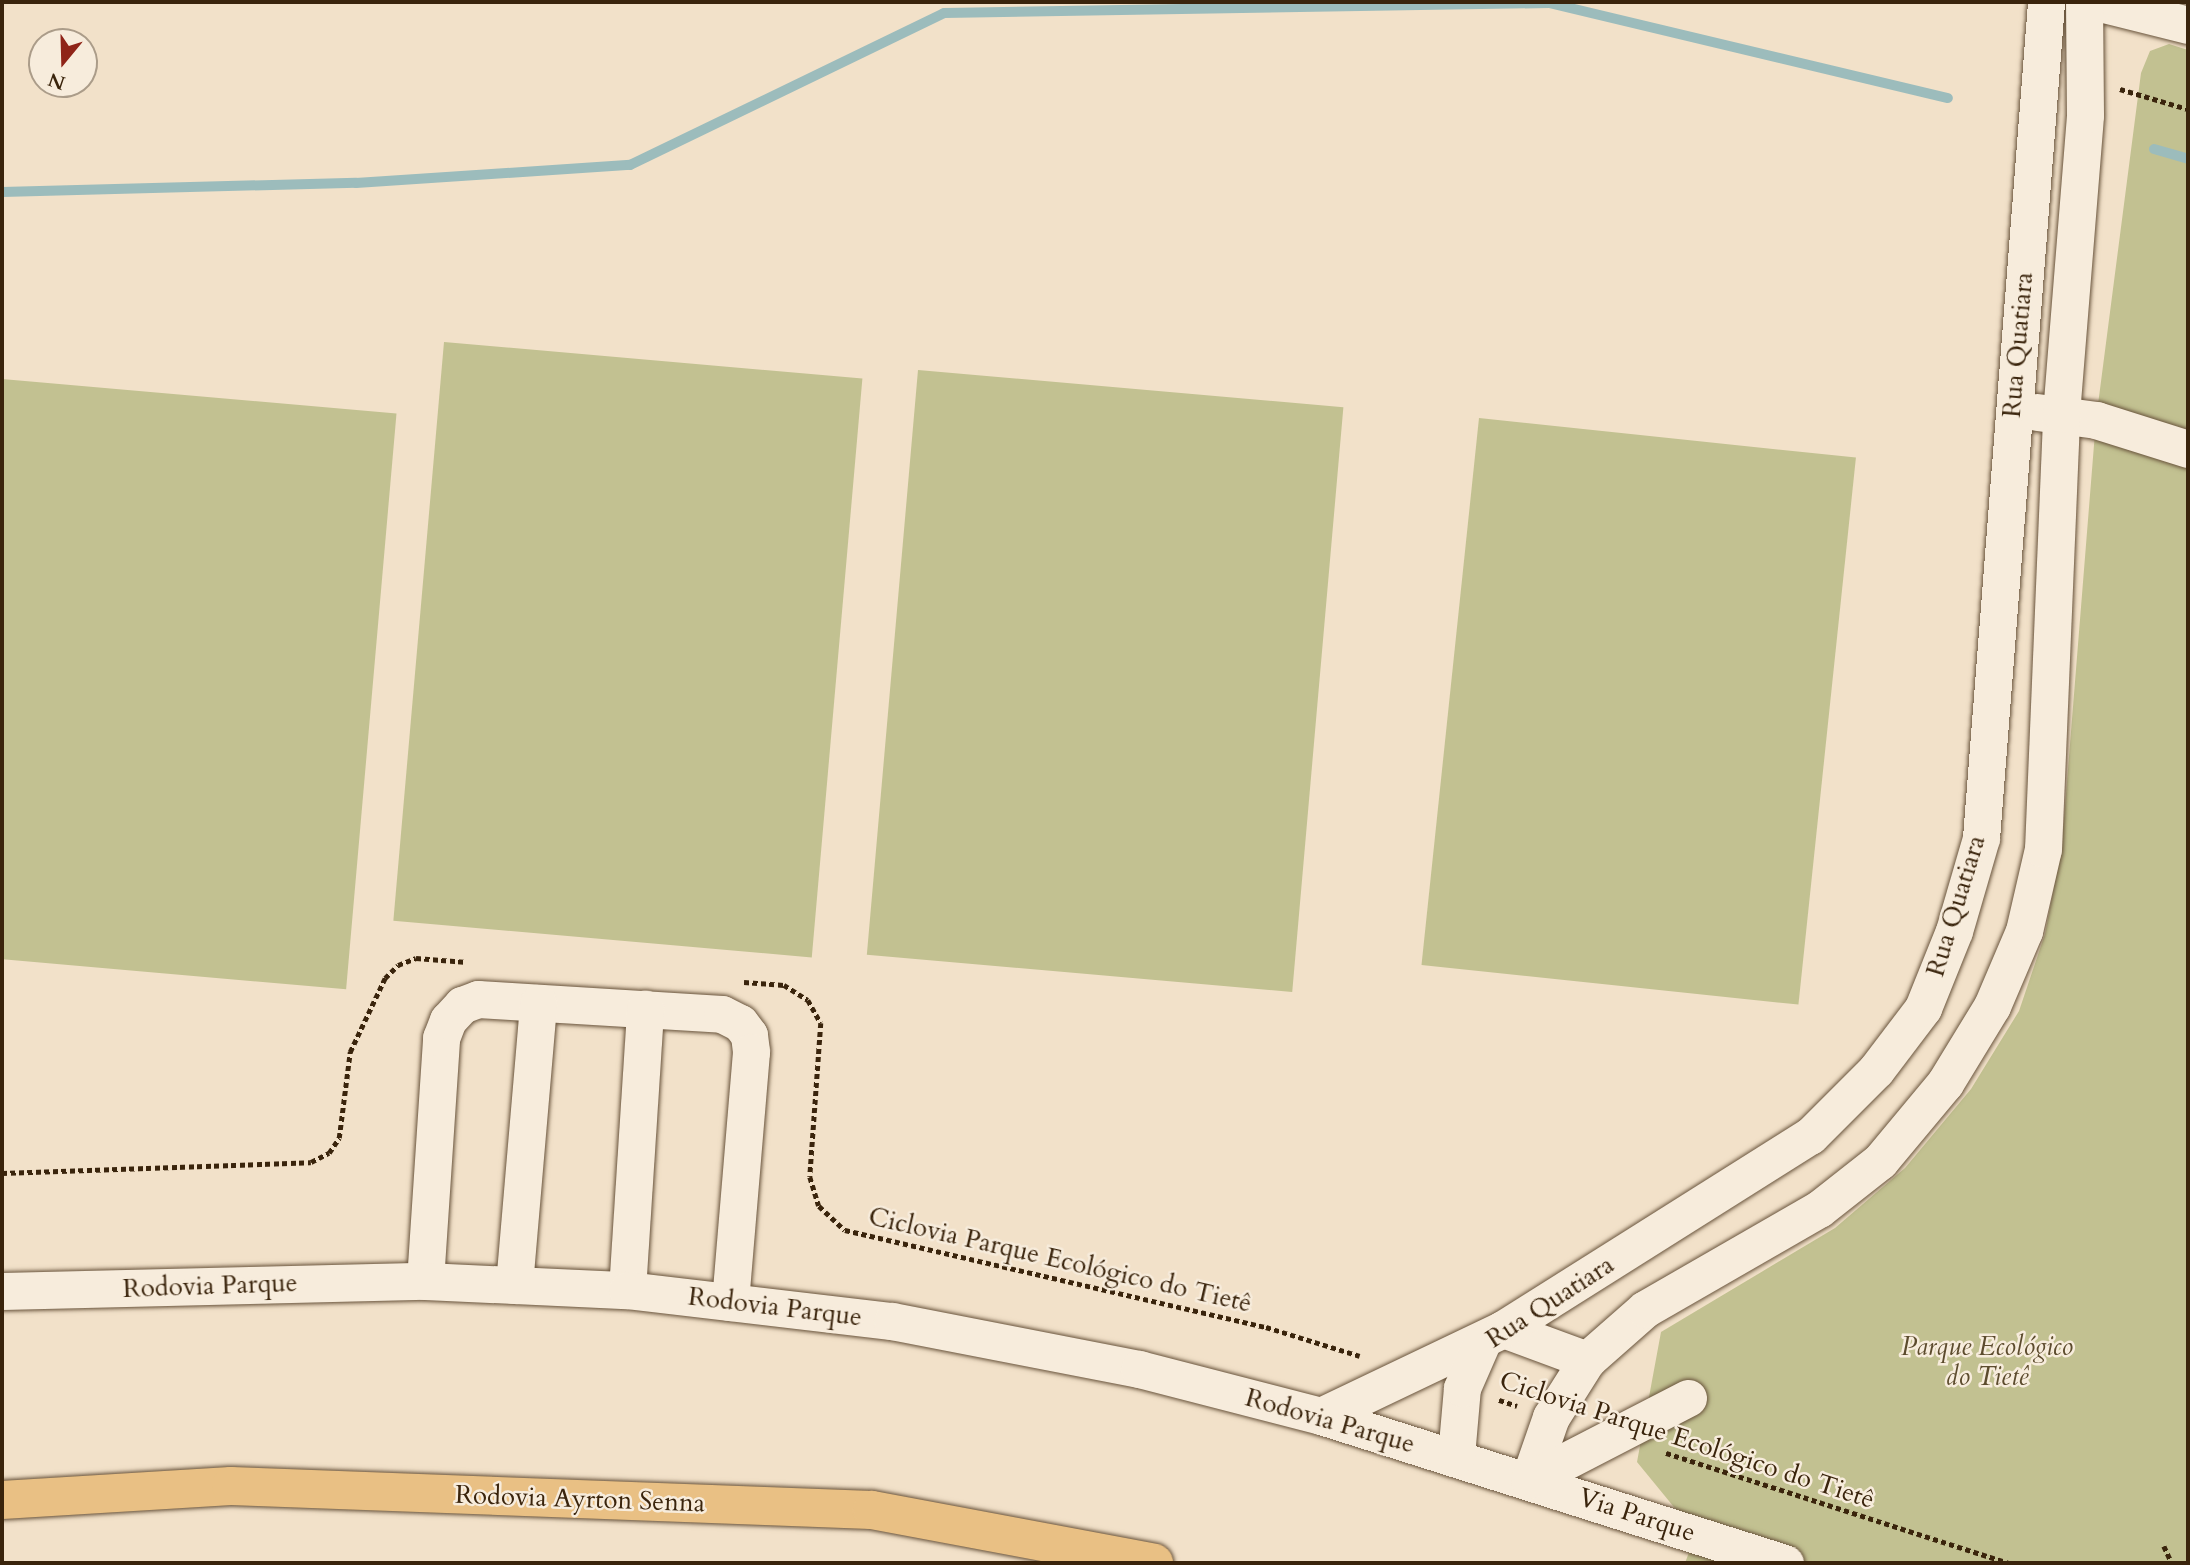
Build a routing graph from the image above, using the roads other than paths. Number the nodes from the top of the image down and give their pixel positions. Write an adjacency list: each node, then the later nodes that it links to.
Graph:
1 (2046, 2): 5 (street, Rua Quatiara)
2 (2084, 2): 6 (street, Rua Quatiara)
3 (2096, 2): 4 (street)
4 (2188, 25)
5 (2012, 409): 6 (street); 10 (street, Rua Quatiara)
6 (2061, 414): 7 (street); 16 (street, Rua Quatiara)
7 (2188, 449)
8 (538, 1003): 9 (street); 11 (street); 12 (street)
9 (645, 1009): 13 (street); 15 (street)
10 (1607, 1264): 16 (street); 17 (street, Rua Quatiara)
11 (425, 1281): 12 (street, Rodovia Parque); 14 (street, Rodovia Parque)
12 (514, 1284): 13 (street, Rodovia Parque)
13 (627, 1290): 15 (street, Rodovia Parque)
14 (2, 1291)
15 (730, 1302): 20 (street, Rodovia Parque)
16 (1646, 1309): 18 (street, Rua Quatiara)
17 (1493, 1335): 18 (street); 20 (street); 21 (street, Rua Quatiara)
18 (1587, 1360): 22 (street, Rua Quatiara)
19 (1688, 1398): 22 (street)
20 (1321, 1416): 21 (street, Rodovia Parque)
21 (1456, 1456): 22 (street, Rodovia Parque)
22 (1530, 1480): 25 (street, Via Parque)
23 (2, 1500): 24 (highway, Rodovia Ayrton Senna)
24 (1154, 1563)
25 (1785, 1563)

